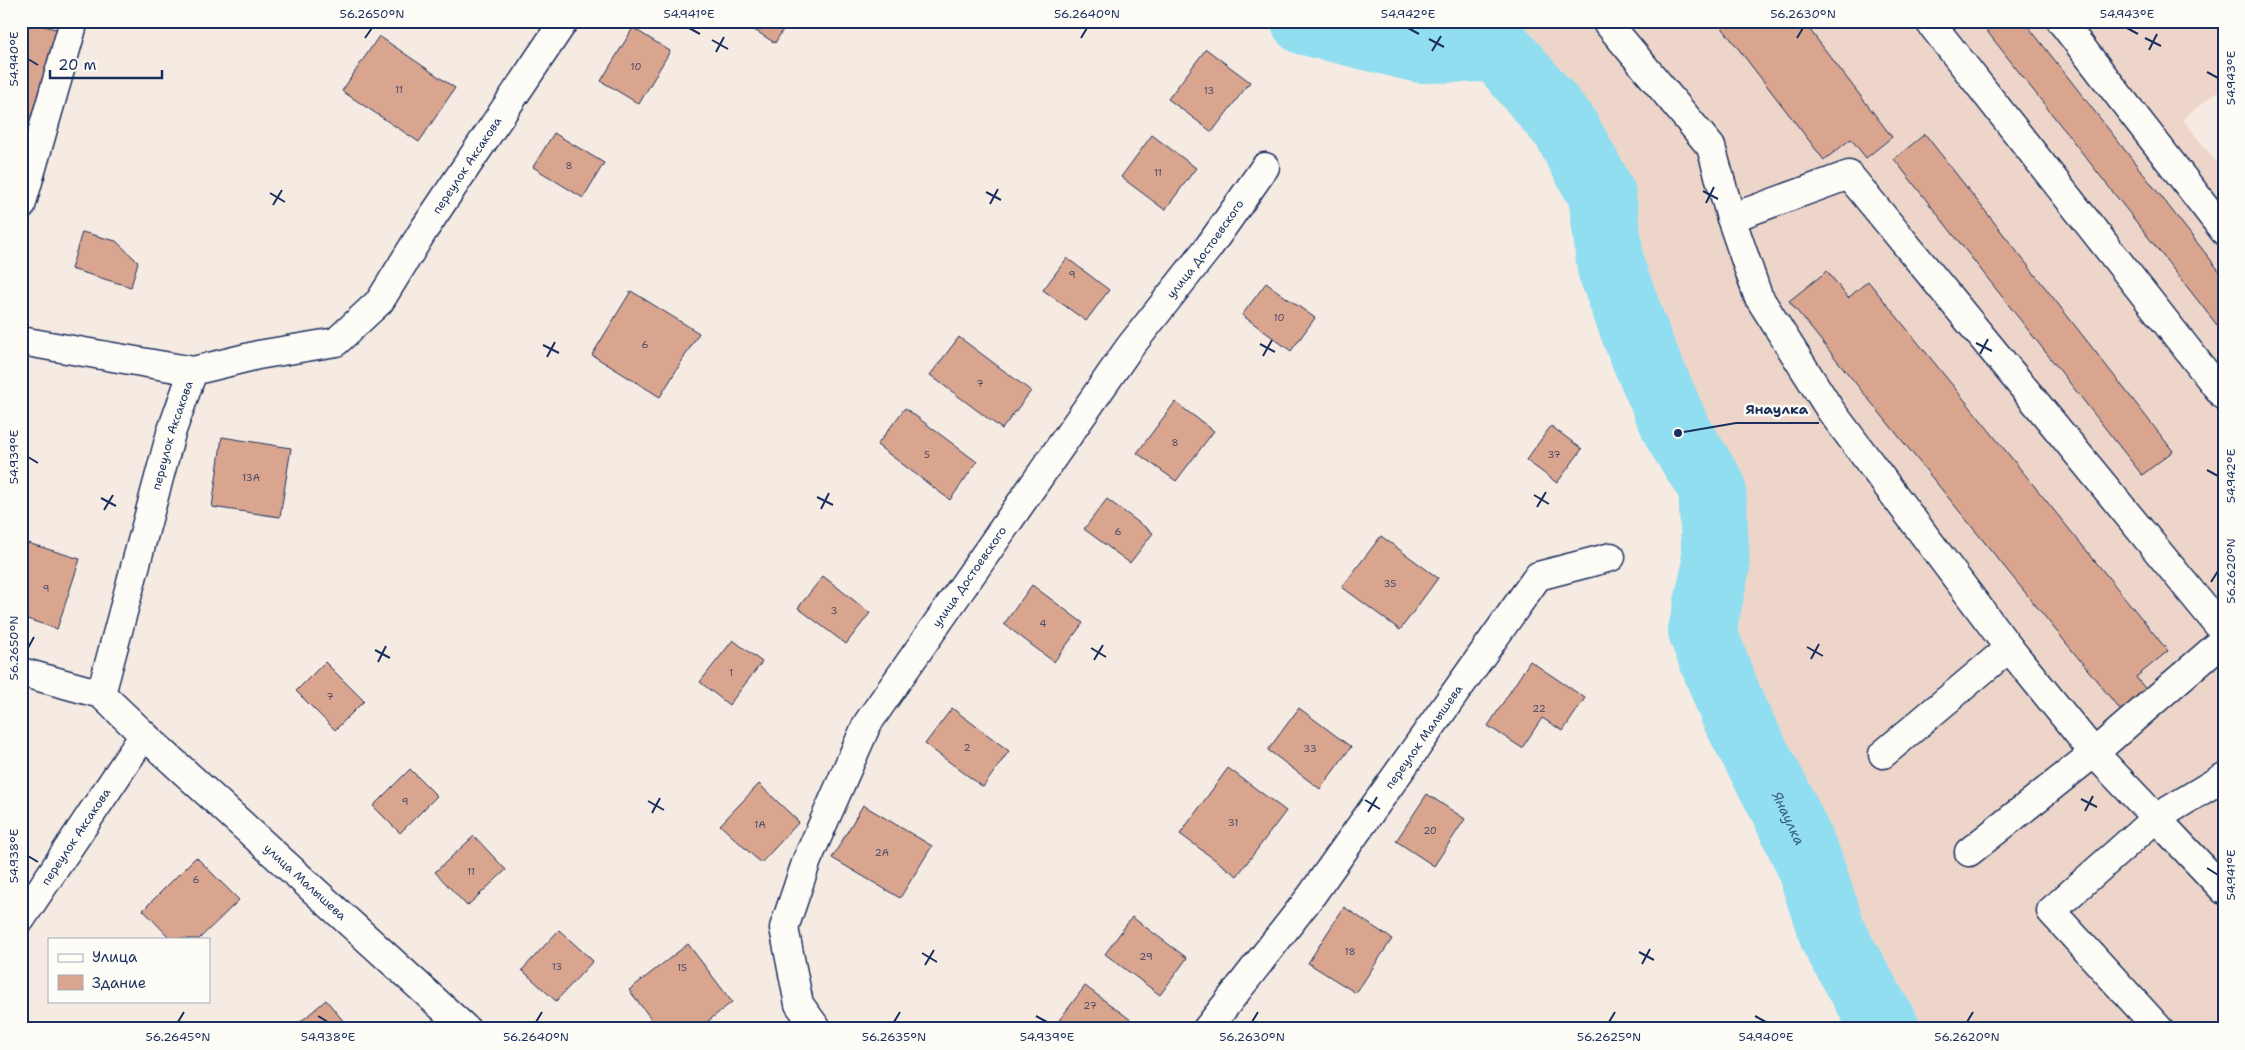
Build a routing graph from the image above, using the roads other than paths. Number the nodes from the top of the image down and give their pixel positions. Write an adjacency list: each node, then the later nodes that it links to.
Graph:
1 (74, 21): 7 (street)
2 (564, 21): 11 (street, переулок Аксакова)
3 (1606, 21): 8 (street)
4 (1929, 21): 12 (street)
5 (2061, 21): 9 (street)
6 (1265, 167): 28 (street, улица Достоевского)
7 (21, 206)
8 (1731, 218): 14 (street); 16 (street)
9 (2224, 231)
10 (21, 341): 11 (street)
11 (193, 371): 18 (street, переулок Аксакова)
12 (2224, 396)
13 (1611, 557): 29 (street, переулок Малышева)
14 (2224, 632)
15 (2224, 640): 20 (street)
16 (2009, 648): 20 (street); 21 (street)
17 (21, 672): 18 (street)
18 (101, 694): 19 (street)
19 (144, 735): 26 (street, переулок Аксакова); 27 (street, улица Малышева)
20 (2094, 753): 23 (street); 24 (street)
21 (1883, 754)
22 (2224, 777): 23 (street)
23 (2156, 818): 25 (street); 30 (street)
24 (1969, 852)
25 (2224, 890)
26 (21, 919)
27 (466, 1029)
28 (816, 1029)
29 (1207, 1029)
30 (2159, 1029)

